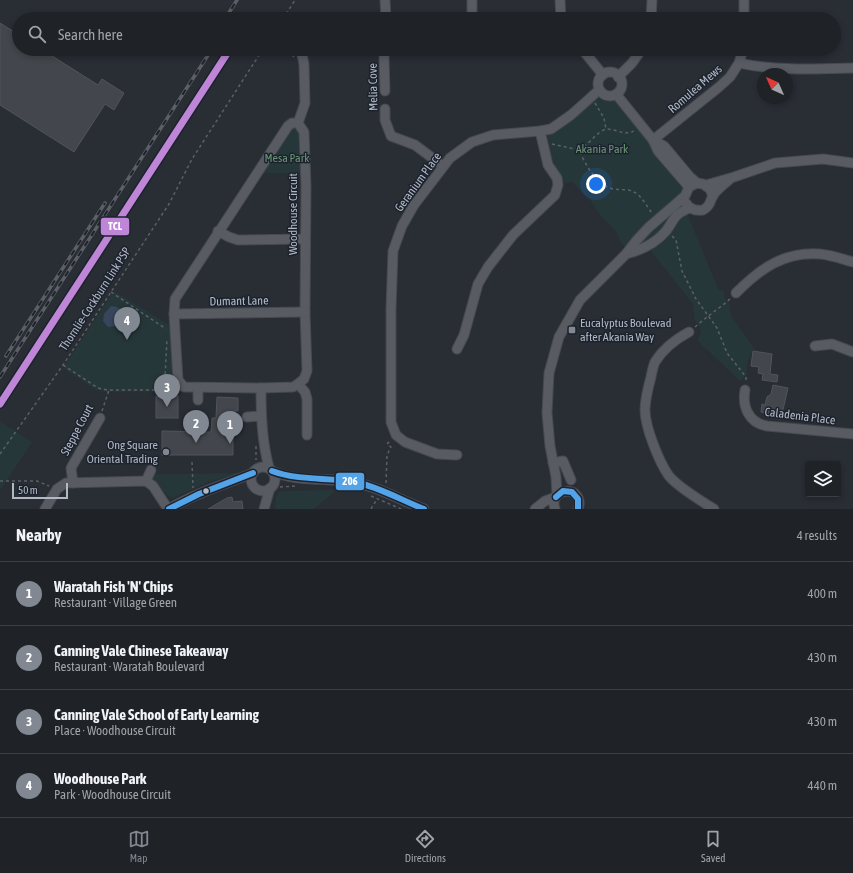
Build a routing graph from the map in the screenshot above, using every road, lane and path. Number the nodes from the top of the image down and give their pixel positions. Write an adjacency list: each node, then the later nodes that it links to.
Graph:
1 (296, 0): 7 (path)
2 (385, 0): 8 (street)
3 (472, 0): 9 (street)
4 (560, 0): 10 (street)
5 (652, 0): 11 (street)
6 (744, 0): 12 (street)
7 (288, 12)
8 (386, 12)
9 (472, 12)
10 (560, 12)
11 (652, 12)
12 (744, 12)
13 (258, 56): 47 (path, Thornlie-Cockburn Link PSP)
14 (302, 56): 28 (street)
15 (384, 56): 24 (street, Melia Cove)
16 (588, 56): 21 (street)
17 (637, 56): 22 (street)
18 (740, 56): 19 (street, Romulea Mews)
19 (739, 63): 20 (street); 32 (street, Romulea Mews)
20 (853, 68)
21 (603, 75): 22 (street); 23 (street)
22 (618, 77): 25 (street)
23 (599, 90): 25 (street); 31 (street, Geranium Place)
24 (385, 91)
25 (616, 94): 29 (street)
26 (594, 102): 30 (path)
27 (385, 109): 36 (street, Melia Cove)
28 (298, 123): 43 (street); 44 (street, Woodhouse Circuit)
29 (641, 125): 30 (path); 32 (street)
30 (606, 129): 34 (path)
31 (540, 131): 33 (street); 36 (street, Geranium Place)
32 (653, 140): 38 (street)
33 (542, 144): 34 (path); 56 (street)
34 (579, 150): 41 (path)
35 (853, 163): 37 (street)
36 (443, 166): 72 (street, Geranium Place)
37 (734, 177): 38 (street); 39 (street)
38 (694, 188): 39 (street); 40 (street); 41 (street)
39 (712, 196): 40 (street)
40 (690, 208): 42 (street)
41 (657, 219): 45 (street)
42 (667, 230): 45 (street); 51 (path)
43 (218, 231): 44 (street); 50 (street)
44 (306, 239): 49 (street, Woodhouse Circuit)
45 (626, 254): 77 (street)
46 (853, 262): 48 (street)
47 (111, 292): 52 (path); 58 (path, Thornlie-Cockburn Link PSP)
48 (736, 293): 51 (path)
49 (306, 312): 50 (street, Dumant Lane); 59 (street, Woodhouse Circuit)
50 (174, 314): 60 (street)
51 (708, 315): 53 (path); 64 (path)
52 (167, 329)
53 (689, 332): 106 (street)
54 (167, 337): 63 (path)
55 (815, 346): 57 (street)
56 (457, 349)
57 (853, 352)
58 (63, 365): 62 (path); 74 (path, Thornlie-Cockburn Link PSP)
59 (298, 384): 61 (street); 71 (street)
60 (198, 388): 61 (street); 66 (street)
61 (261, 388): 67 (street)
62 (109, 390): 63 (path); 69 (path, Steppe Court)
63 (159, 390): 65 (path)
64 (745, 390): 70 (street, Caladenia Place)
65 (181, 392)
66 (198, 400)
67 (261, 416): 68 (street); 73 (street)
68 (247, 417)
69 (100, 418): 86 (street, Steppe Court)
70 (853, 434)
71 (307, 435)
72 (396, 435): 75 (street); 88 (path)
73 (260, 446): 78 (street); 78 (path); 80 (street)
74 (0, 454)
75 (457, 455)
76 (192, 462): 92 (path)
77 (553, 463): 81 (street); 82 (street)
78 (255, 467): 80 (street); 87 (street); 89 (street)
79 (151, 470): 84 (street)
80 (270, 470): 85 (street); 90 (street)
81 (556, 477): 93 (street); 95 (street)
82 (571, 480)
83 (0, 481): 91 (path)
84 (146, 481): 86 (street); 98 (street)
85 (298, 482): 90 (street); 90 (path); 102 (street)
86 (72, 483): 91 (street)
87 (229, 483): 89 (street); 98 (street)
88 (384, 486)
89 (256, 487): 90 (street); 99 (street)
90 (274, 487): 99 (street)
91 (56, 489): 97 (street)
92 (193, 490)
93 (568, 491): 95 (street); 105 (street)
94 (371, 496): 96 (path)
95 (556, 496): 103 (street); 104 (street)
96 (377, 499): 100 (path); 101 (path)
97 (45, 509)
98 (168, 509)
99 (264, 509)
100 (372, 509)
101 (401, 509)
102 (424, 509)
103 (535, 509)
104 (555, 509)
105 (578, 509)
106 (714, 509)

